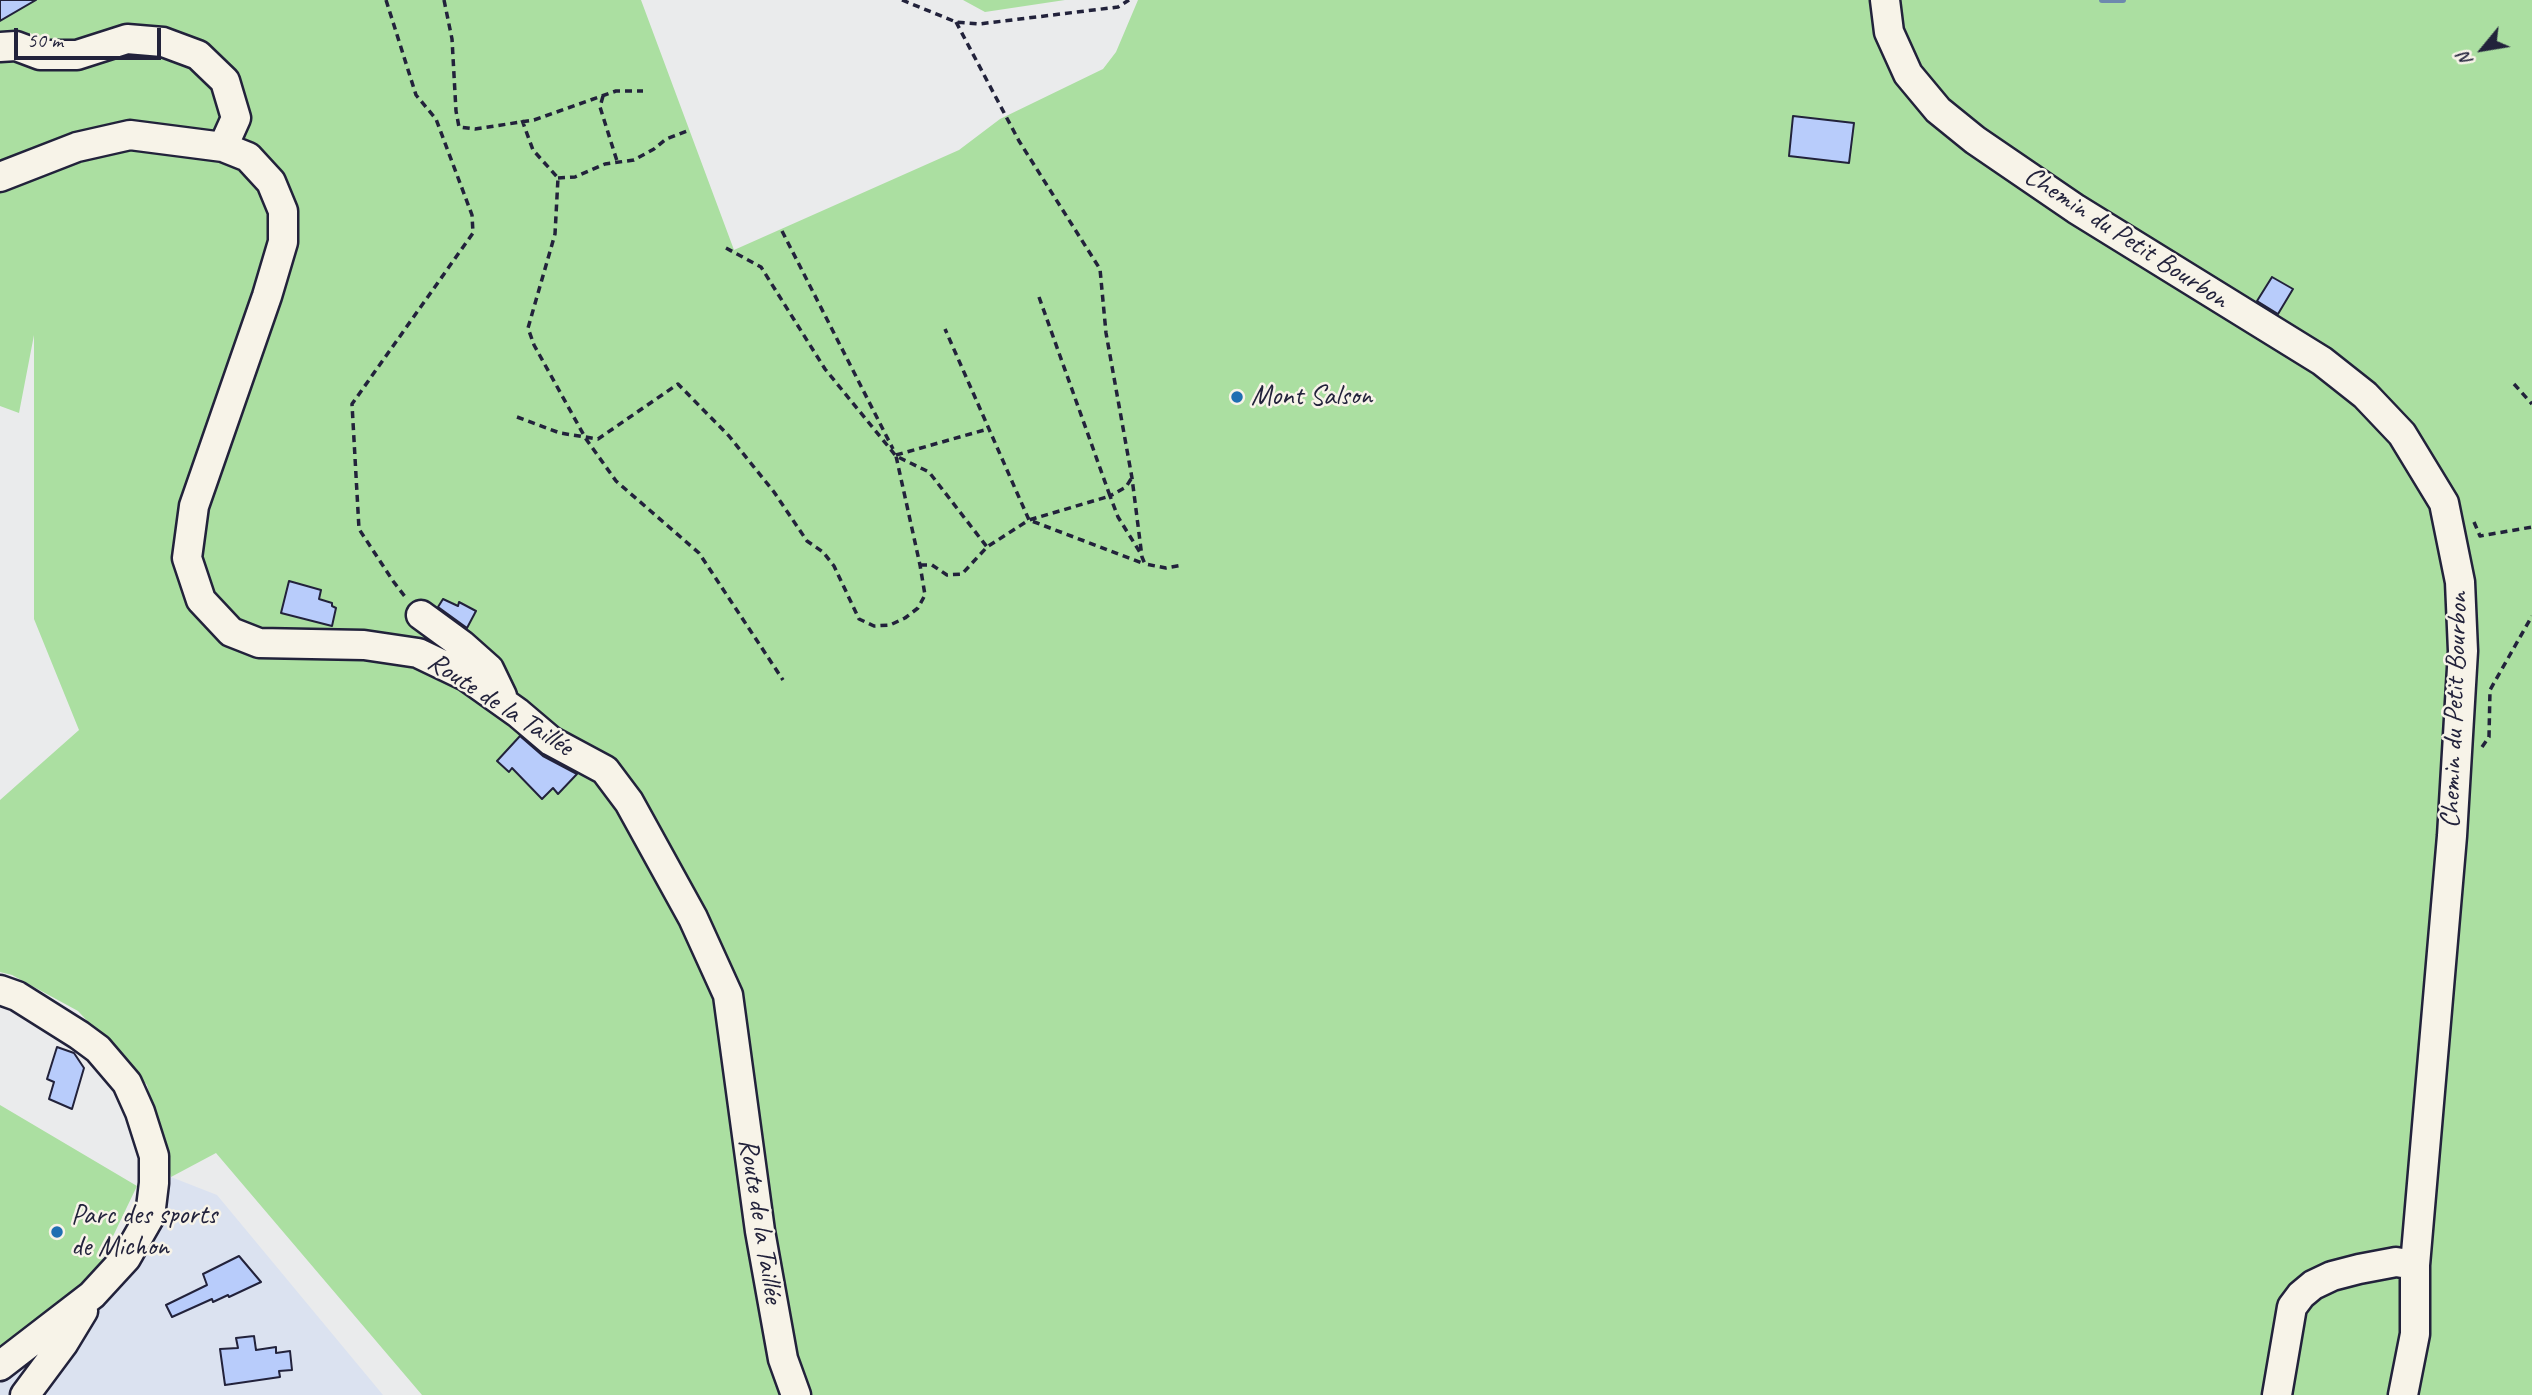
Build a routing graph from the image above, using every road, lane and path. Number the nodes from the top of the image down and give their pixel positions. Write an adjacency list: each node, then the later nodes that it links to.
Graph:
1 (386, 0): 36 (path)
2 (444, 0): 10 (path)
3 (902, 0): 6 (path)
4 (1129, 0): 6 (path)
5 (1885, 0): 42 (street, Chemin du Petit Bourbon)
6 (956, 22): 26 (path)
7 (0, 47): 12 (street)
8 (643, 91): 9 (path)
9 (603, 96): 10 (path); 13 (path)
10 (522, 121): 15 (path)
11 (687, 131): 13 (path)
12 (223, 147): 14 (street); 39 (street, Route de la Taillée)
13 (617, 161): 15 (path)
14 (0, 177)
15 (558, 178): 24 (path)
16 (782, 231): 25 (path)
17 (726, 248): 25 (path)
18 (1039, 298): 27 (path)
19 (946, 329): 23 (path)
20 (2514, 384): 21 (path)
21 (2532, 404)
22 (517, 417): 24 (path)
23 (988, 429): 25 (path); 29 (path)
24 (586, 439): 34 (path); 38 (path)
25 (896, 456): 31 (path); 34 (path)
26 (1132, 478): 27 (path); 32 (path)
27 (1110, 496): 29 (path); 32 (path)
28 (2469, 511): 30 (path)
29 (1029, 520): 31 (path); 33 (path)
30 (2532, 527)
31 (987, 547): 34 (path)
32 (1142, 556): 33 (path)
33 (1145, 564): 35 (path)
34 (920, 565)
35 (1184, 565)
36 (421, 615): 39 (street)
37 (2532, 616): 40 (path)
38 (783, 680)
39 (507, 704): 46 (street, Route de la Taillée)
40 (2475, 756)
41 (0, 990): 43 (street)
42 (2415, 1265): 47 (street); 48 (street, Chemin du Petit Bourbon)
43 (92, 1295): 44 (street); 45 (street)
44 (0, 1366)
45 (25, 1395)
46 (796, 1395)
47 (2277, 1395)
48 (2403, 1395)

